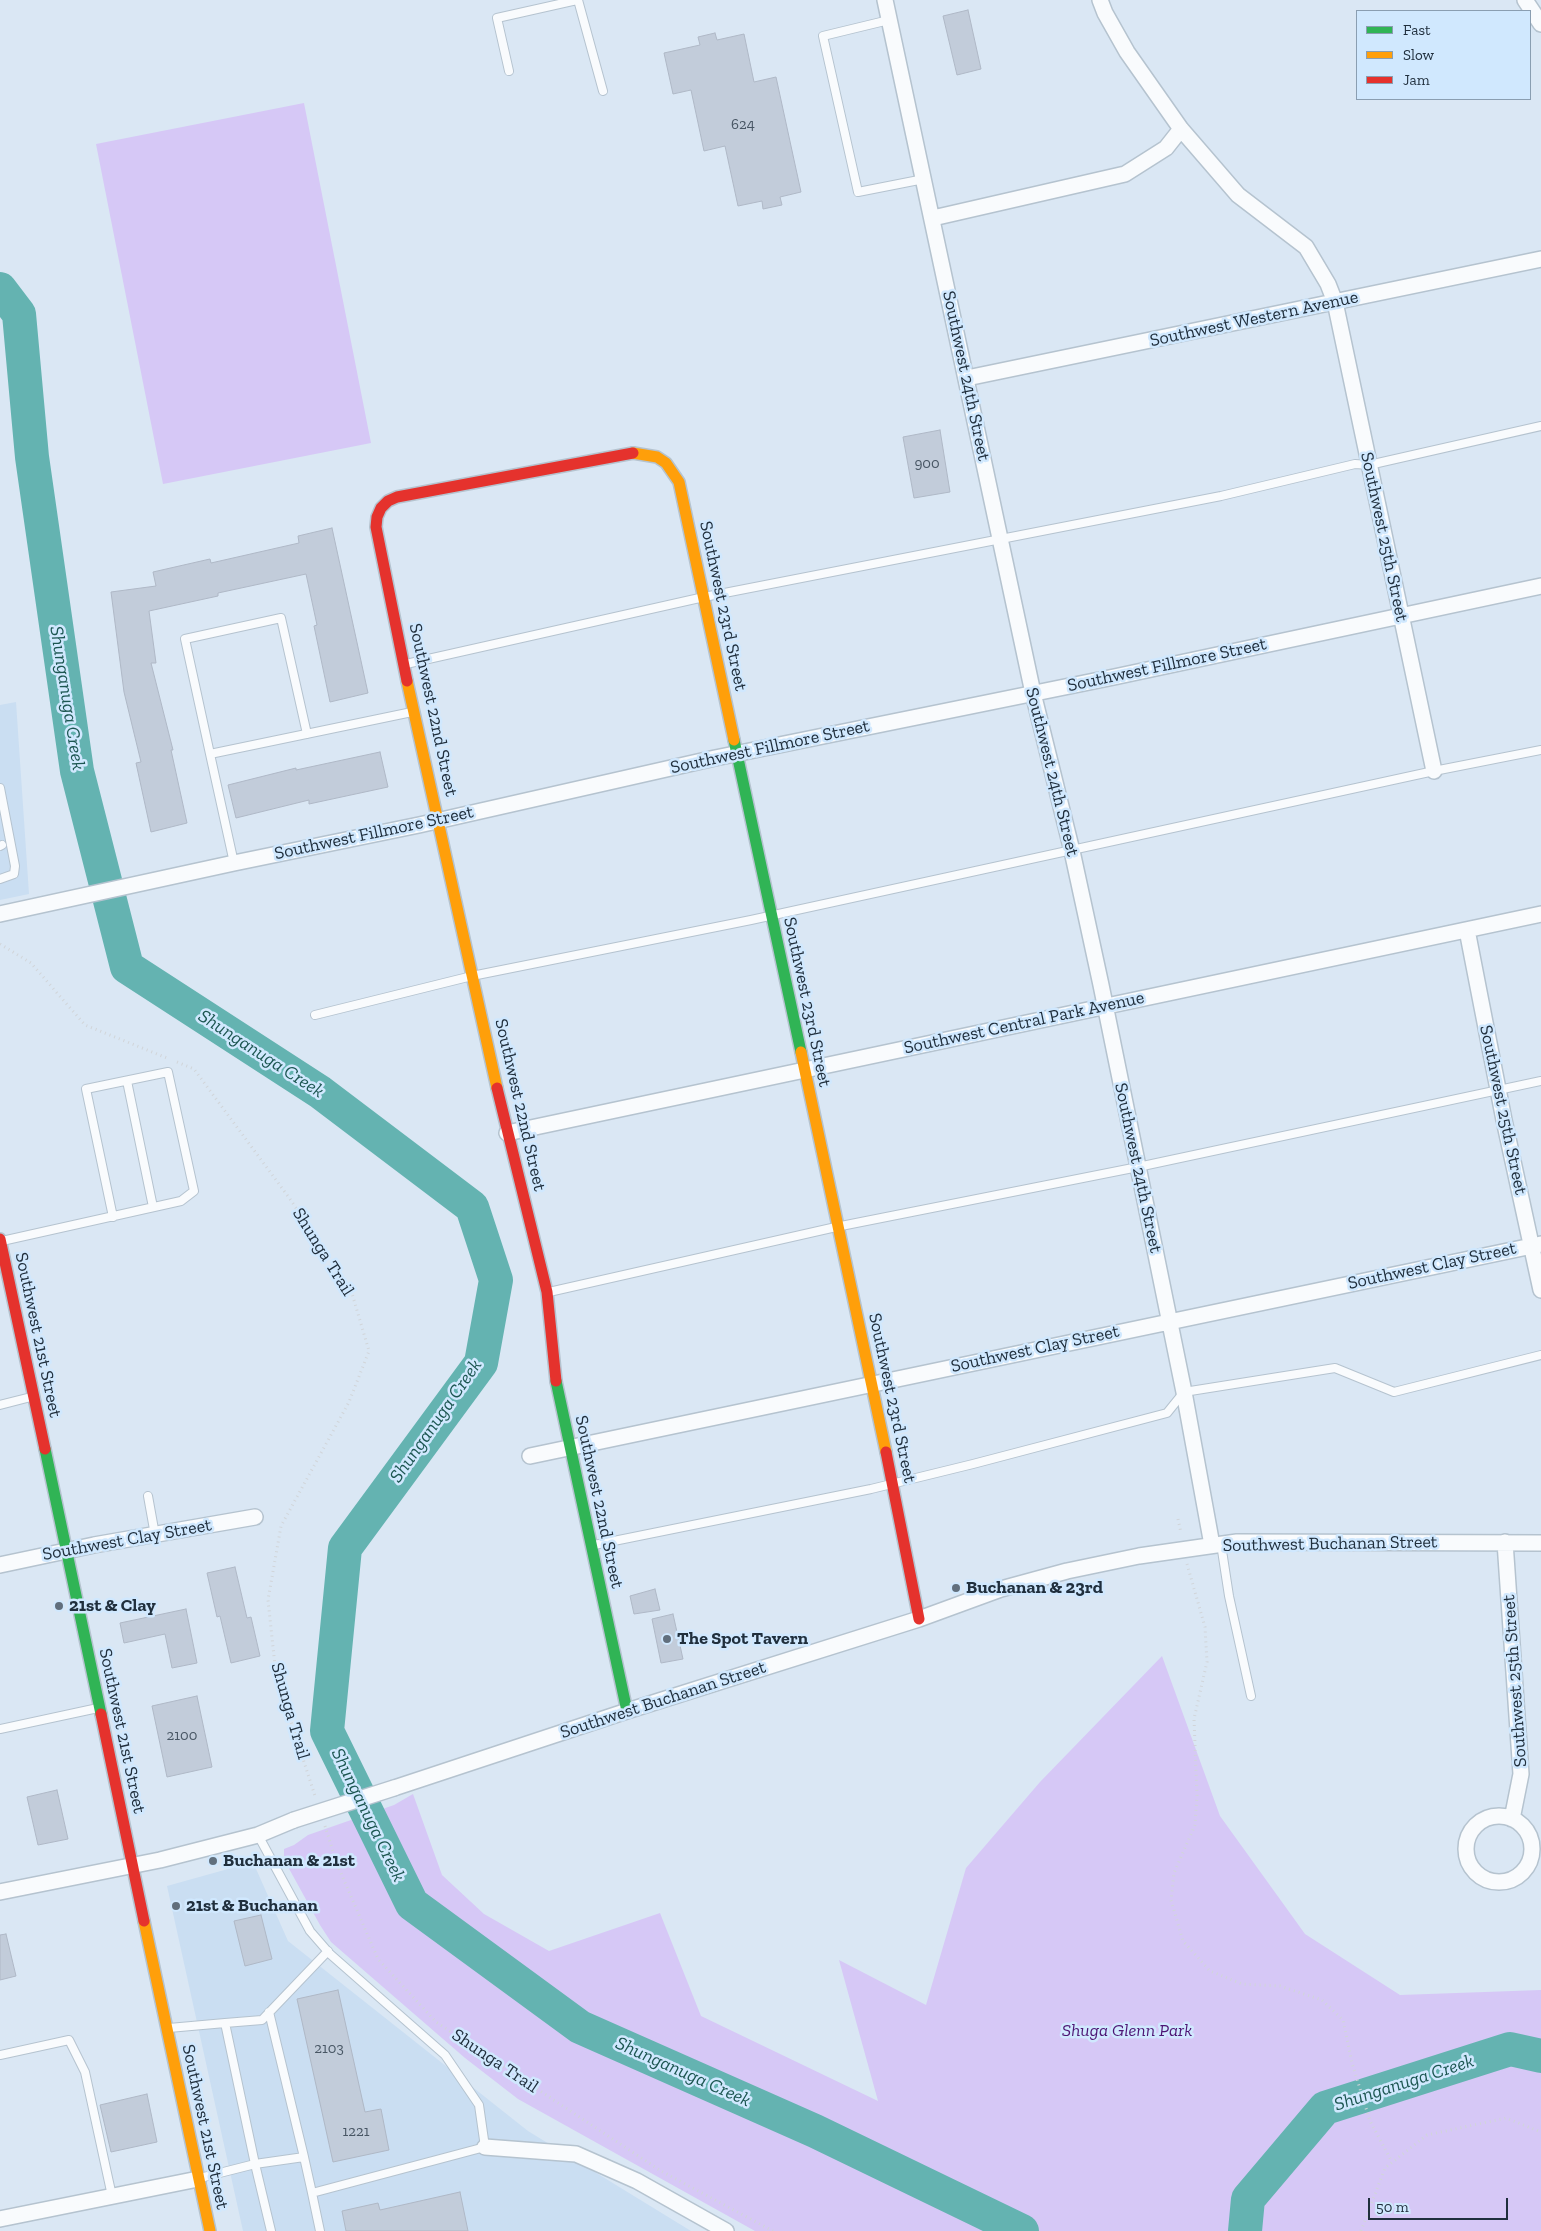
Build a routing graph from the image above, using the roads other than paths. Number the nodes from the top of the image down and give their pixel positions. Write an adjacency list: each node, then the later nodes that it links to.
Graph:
1 (578, 0): 7 (lane); 8 (lane)
2 (885, 0): 5 (street, Southwest 24th Street)
3 (1100, 0): 9 (street, Southwest 25th Street)
4 (1525, 0): 6 (street)
5 (890, 20): 10 (street, Southwest 24th Street); 10 (lane)
6 (1541, 24)
7 (509, 71)
8 (603, 91)
9 (1181, 129): 11 (street); 13 (street, Southwest 25th Street)
10 (924, 179): 11 (street, Southwest 24th Street)
11 (933, 218): 14 (street, Southwest 24th Street)
12 (1541, 259): 13 (street, Southwest Western Avenue)
13 (1335, 302): 14 (street, Southwest Western Avenue); 17 (street, Southwest 25th Street)
14 (967, 378): 18 (street, Southwest 24th Street)
15 (1541, 426): 17 (lane)
16 (601, 460): 20 (street, Southwest 23rd Street); 22 (street, Southwest 22nd Street)
17 (1369, 465): 18 (lane); 21 (street, Southwest 25th Street)
18 (1000, 538): 20 (lane); 23 (street, Southwest 24th Street)
19 (1541, 586): 21 (street, Southwest Fillmore Street)
20 (704, 597): 22 (lane); 28 (street, Southwest 23rd Street)
21 (1400, 615): 23 (street, Southwest Fillmore Street); 29 (street, Southwest 25th Street)
22 (404, 665): 24 (street, Southwest 22nd Street)
23 (1033, 694): 28 (street, Southwest Fillmore Street); 32 (street, Southwest 24th Street)
24 (413, 712): 25 (lane); 31 (street, Southwest 22nd Street)
25 (307, 734): 27 (lane); 27 (lane)
26 (1541, 750): 29 (lane)
27 (210, 754): 33 (lane)
28 (736, 754): 31 (street, Southwest Fillmore Street); 37 (street, Southwest 23rd Street)
29 (1434, 771): 32 (lane)
30 (0, 788): 34 (lane)
31 (439, 820): 33 (street, Southwest Fillmore Street); 39 (street, Southwest 22nd Street)
32 (1072, 851): 37 (lane); 40 (street, Southwest 24th Street)
33 (234, 862): 35 (street, Southwest Fillmore Street)
34 (0, 879)
35 (0, 914)
36 (1541, 914): 38 (street, Southwest Central Park Avenue)
37 (771, 916): 39 (lane); 42 (street, Southwest 23rd Street)
38 (1467, 930): 40 (street, Southwest Central Park Avenue); 45 (street, Southwest 25th Street)
39 (472, 976): 41 (lane); 46 (street, Southwest 22nd Street)
40 (1105, 1006): 42 (street, Southwest Central Park Avenue); 47 (street, Southwest 24th Street)
41 (315, 1015)
42 (804, 1070): 46 (street, Southwest Central Park Avenue); 50 (street, Southwest 23rd Street)
43 (127, 1081): 48 (lane); 48 (lane); 49 (lane)
44 (1541, 1082): 45 (lane)
45 (1498, 1091): 47 (lane); 52 (street, Southwest 25th Street)
46 (507, 1133): 54 (street, Southwest 22nd Street)
47 (1138, 1167): 50 (lane); 55 (street, Southwest 24th Street)
48 (153, 1208): 49 (lane)
49 (113, 1217): 51 (lane)
50 (836, 1227): 54 (lane); 57 (street, Southwest 23rd Street)
51 (0, 1241): 59 (street, Southwest 21st Street)
52 (1536, 1245): 53 (street, Southwest 25th Street); 55 (street, Southwest Clay Street)
53 (1541, 1290)
54 (547, 1292): 61 (street, Southwest 22nd Street)
55 (1170, 1320): 57 (street, Southwest Clay Street); 58 (street, Southwest 24th Street)
56 (1541, 1355): 58 (lane)
57 (872, 1385): 61 (street, Southwest Clay Street); 63 (street, Southwest 23rd Street)
58 (1184, 1392): 63 (lane); 69 (street, Southwest 24th Street)
59 (33, 1397): 60 (lane); 71 (street, Southwest 21st Street)
60 (0, 1405)
61 (570, 1449): 62 (street, Southwest Clay Street); 70 (street, Southwest 22nd Street)
62 (530, 1456)
63 (892, 1484): 70 (lane); 73 (street, Southwest 23rd Street)
64 (148, 1496): 66 (lane)
65 (255, 1517): 66 (street, Southwest Clay Street)
66 (155, 1534): 71 (street, Southwest Clay Street)
67 (1505, 1542): 68 (street, Southwest Buchanan Street); 69 (street, Southwest Buchanan Street); 78 (street, Southwest 25th Street)
68 (1541, 1543)
69 (1217, 1545): 73 (street, Southwest Buchanan Street); 74 (lane)
70 (590, 1546): 76 (street, Southwest 22nd Street)
71 (66, 1551): 72 (street, Southwest Clay Street); 75 (street, Southwest 21st Street)
72 (0, 1565)
73 (919, 1619): 76 (street, Southwest Buchanan Street)
74 (1251, 1696)
75 (99, 1708): 77 (lane); 81 (street, Southwest 21st Street)
76 (627, 1711): 79 (street, Southwest Buchanan Street, bridge)
77 (0, 1729)
78 (1512, 1819): 80 (street); 80 (street)
79 (258, 1834): 81 (street, Southwest Buchanan Street); 83 (lane)
80 (1537, 1847)
81 (133, 1866): 82 (street, Southwest Buchanan Street); 86 (street, Southwest 21st Street)
82 (0, 1892)
83 (328, 1951): 84 (lane); 88 (lane)
84 (269, 2012): 85 (lane); 89 (lane)
85 (225, 2023): 86 (lane); 90 (lane)
86 (167, 2029): 91 (street, Southwest 21st Street)
87 (0, 2054): 93 (lane)
88 (485, 2147): 92 (lane); 98 (street)
89 (304, 2157): 90 (lane); 92 (lane)
90 (255, 2164): 91 (lane); 96 (lane)
91 (198, 2178): 93 (street); 95 (street, Southwest 21st Street)
92 (312, 2193): 97 (lane)
93 (112, 2196): 94 (street)
94 (0, 2219)
95 (210, 2231)
96 (271, 2231)
97 (320, 2231)
98 (726, 2231)

